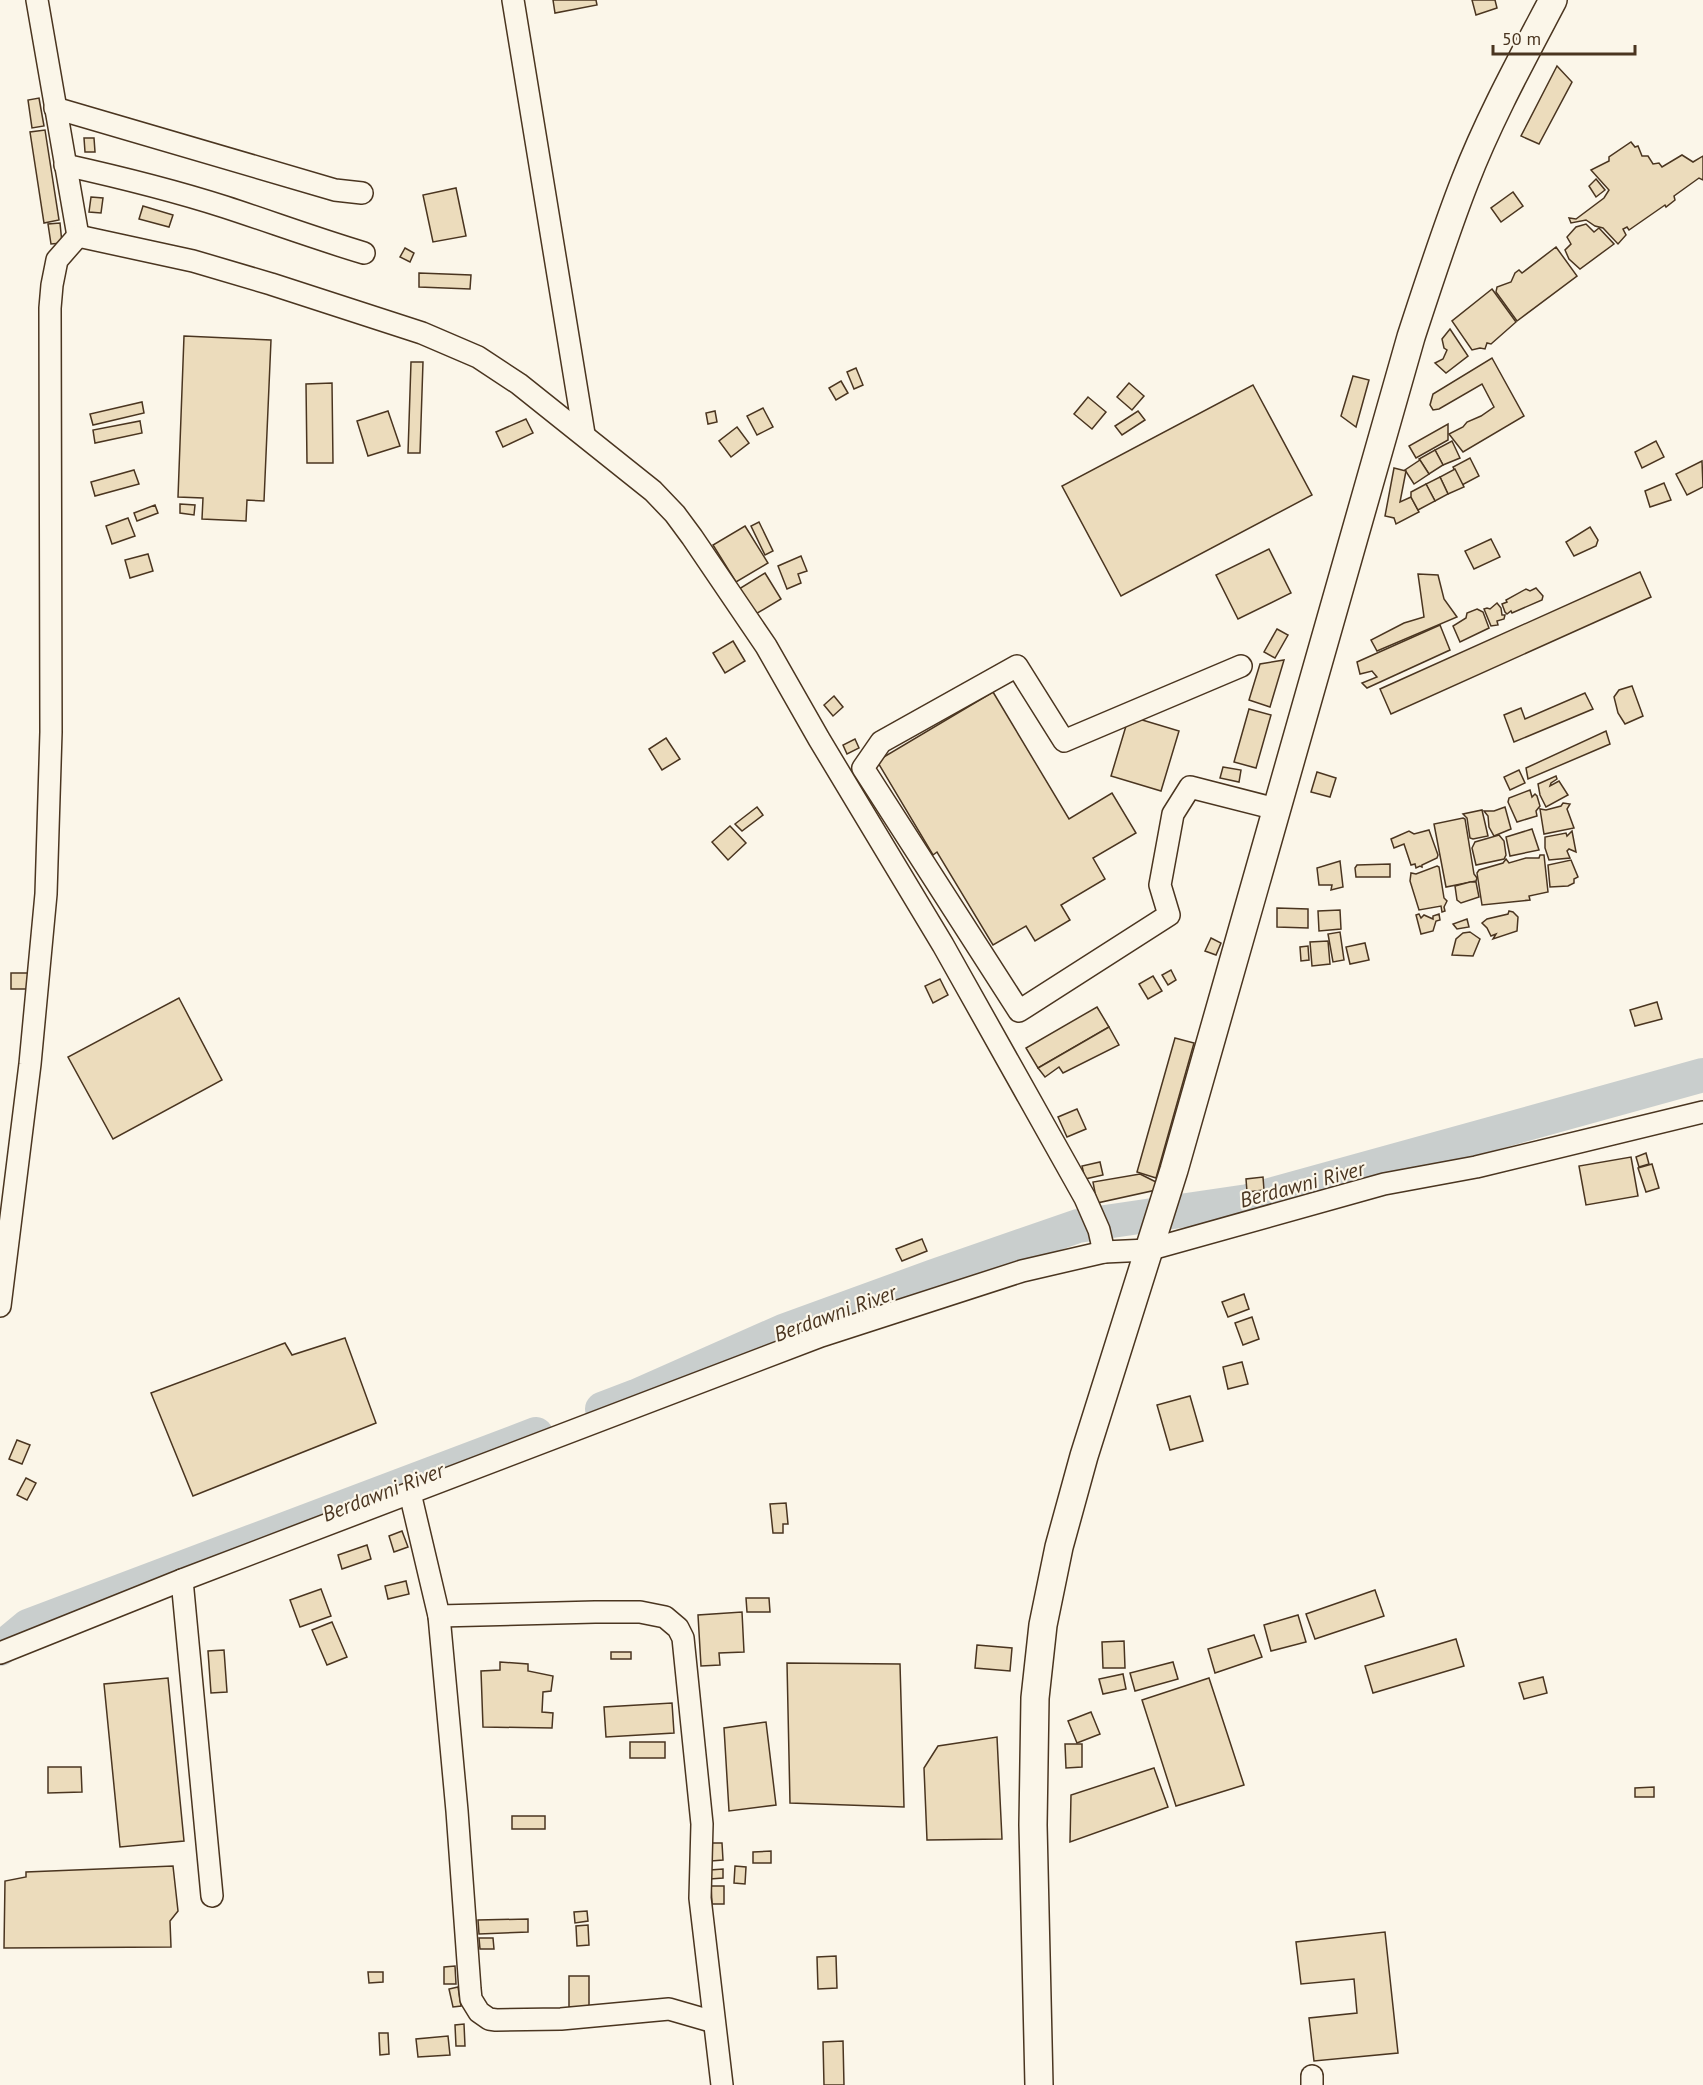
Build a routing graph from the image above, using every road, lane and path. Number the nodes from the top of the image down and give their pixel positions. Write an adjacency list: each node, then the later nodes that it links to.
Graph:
1 (37, 0): 4 (street)
2 (513, 0): 9 (street)
3 (1553, 0): 11 (main road)
4 (56, 108): 5 (street); 6 (street)
5 (65, 165): 7 (street); 8 (street)
6 (362, 193)
7 (78, 236): 9 (street); 15 (street)
8 (364, 253)
9 (584, 434): 14 (street)
10 (1241, 666): 11 (street)
11 (1276, 809): 13 (main road)
12 (1703, 1112): 13 (street)
13 (1151, 1241): 14 (street); 23 (main road)
14 (1104, 1252): 16 (street)
15 (0, 1306)
16 (410, 1494): 17 (street); 18 (street)
17 (182, 1580): 19 (street); 20 (street)
18 (439, 1616): 21 (street); 21 (street)
19 (0, 1653)
20 (212, 1896)
21 (714, 2022): 22 (street)
22 (722, 2085)
23 (1039, 2085)

